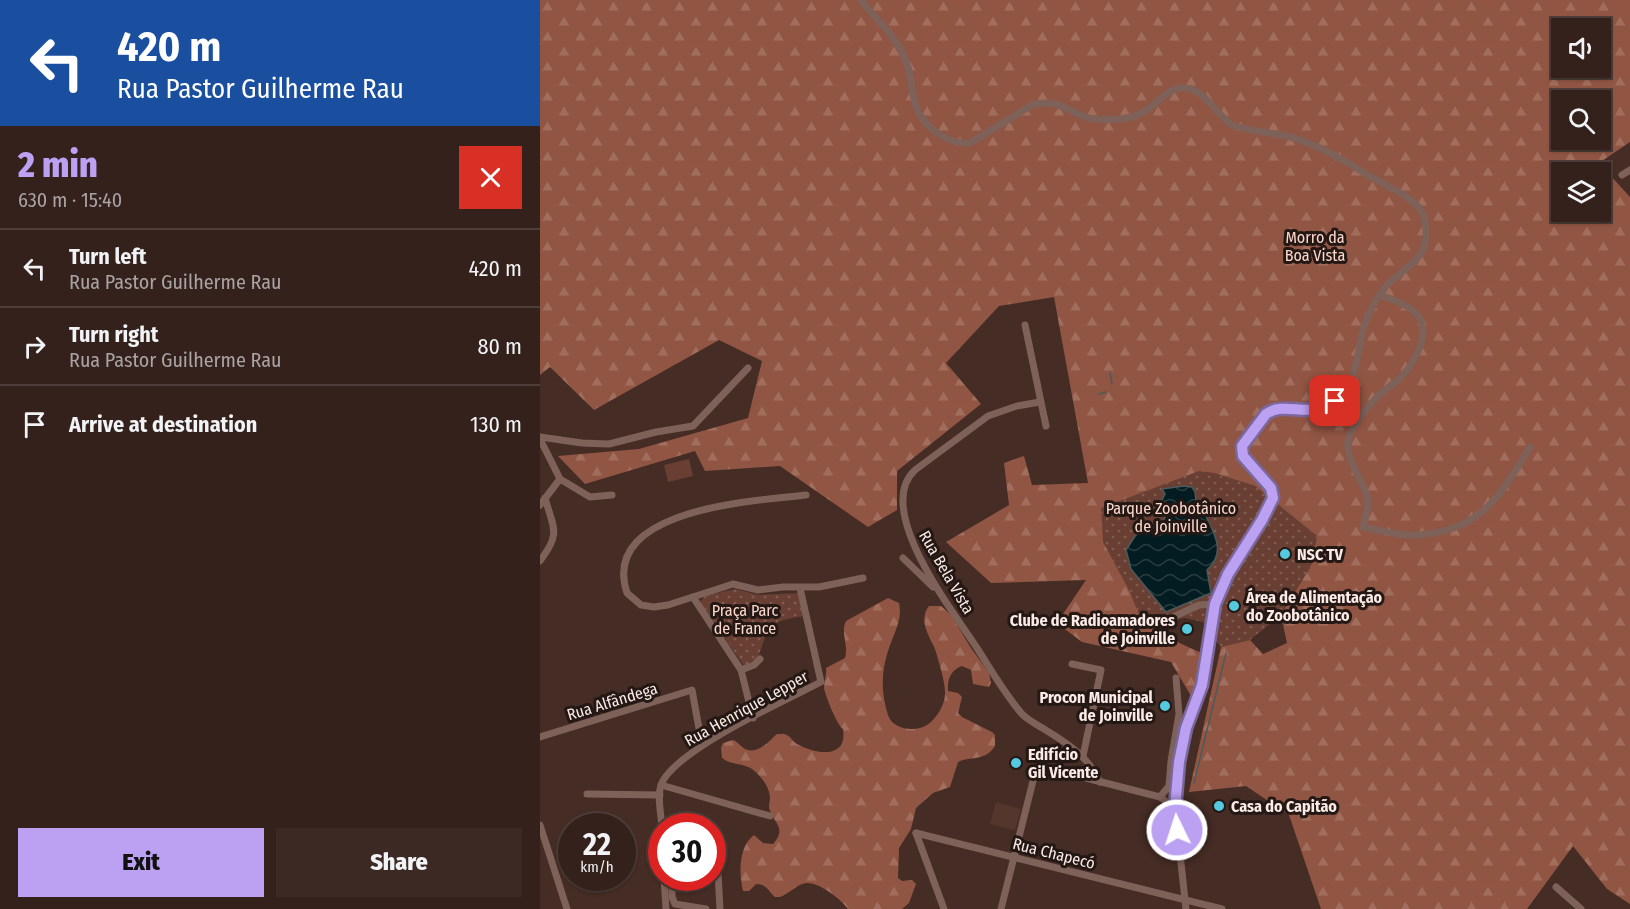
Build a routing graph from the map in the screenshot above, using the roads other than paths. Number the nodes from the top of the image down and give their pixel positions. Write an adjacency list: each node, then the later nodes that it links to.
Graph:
1 (861, 0): 4 (street)
2 (1630, 170): 3 (street)
3 (1622, 175)
4 (1379, 295): 10 (street); 22 (street)
5 (1025, 325): 7 (street)
6 (748, 368): 9 (street)
7 (1040, 402): 8 (street); 20 (street, Rua Bela Vista)
8 (1046, 426)
9 (540, 438): 11 (street)
10 (1530, 447)
11 (560, 479): 12 (street); 14 (street)
12 (612, 495)
13 (806, 495): 21 (street)
14 (545, 498): 15 (street); 17 (street)
15 (540, 505)
16 (903, 558): 20 (street)
17 (540, 561)
18 (863, 578): 19 (street)
19 (800, 588): 21 (street); 28 (street, Rua Henrique Lepper)
20 (940, 592): 34 (street, Rua Bela Vista)
21 (693, 597): 26 (street)
22 (1215, 604): 23 (street); 30 (street)
23 (1160, 618)
24 (760, 659): 26 (street)
25 (1072, 664): 34 (street)
26 (741, 670): 28 (street)
27 (1176, 678): 31 (street)
28 (753, 718): 32 (street, Rua Henrique Lepper)
29 (540, 737): 32 (street, Rua Alfândega)
30 (1183, 739): 31 (street); 33 (street)
31 (1173, 744): 33 (street); 35 (street)
32 (702, 745): 37 (street, Rua Henrique Lepper)
33 (1181, 751): 35 (street)
34 (1083, 756): 36 (street, Rua Bela Vista)
35 (1173, 781): 40 (street); 41 (street)
36 (1100, 782): 40 (street); 45 (street)
37 (661, 785): 39 (street); 43 (street)
38 (587, 794): 39 (street)
39 (660, 795): 42 (street)
40 (1160, 797): 41 (street)
41 (1175, 808): 50 (street)
42 (661, 813)
43 (770, 816)
44 (540, 825): 51 (street)
45 (1014, 858): 50 (street, Rua Chapecó); 55 (street, Rua Chapecó); 56 (street)
46 (1556, 887): 59 (street)
47 (665, 891): 52 (street)
48 (672, 891): 53 (street)
49 (719, 891): 54 (street)
50 (1185, 900): 57 (street); 58 (street, Rua Chapecó)
51 (567, 909)
52 (666, 909)
53 (706, 909)
54 (720, 909)
55 (944, 909)
56 (1001, 909)
57 (1186, 909)
58 (1222, 909)
59 (1581, 909)

